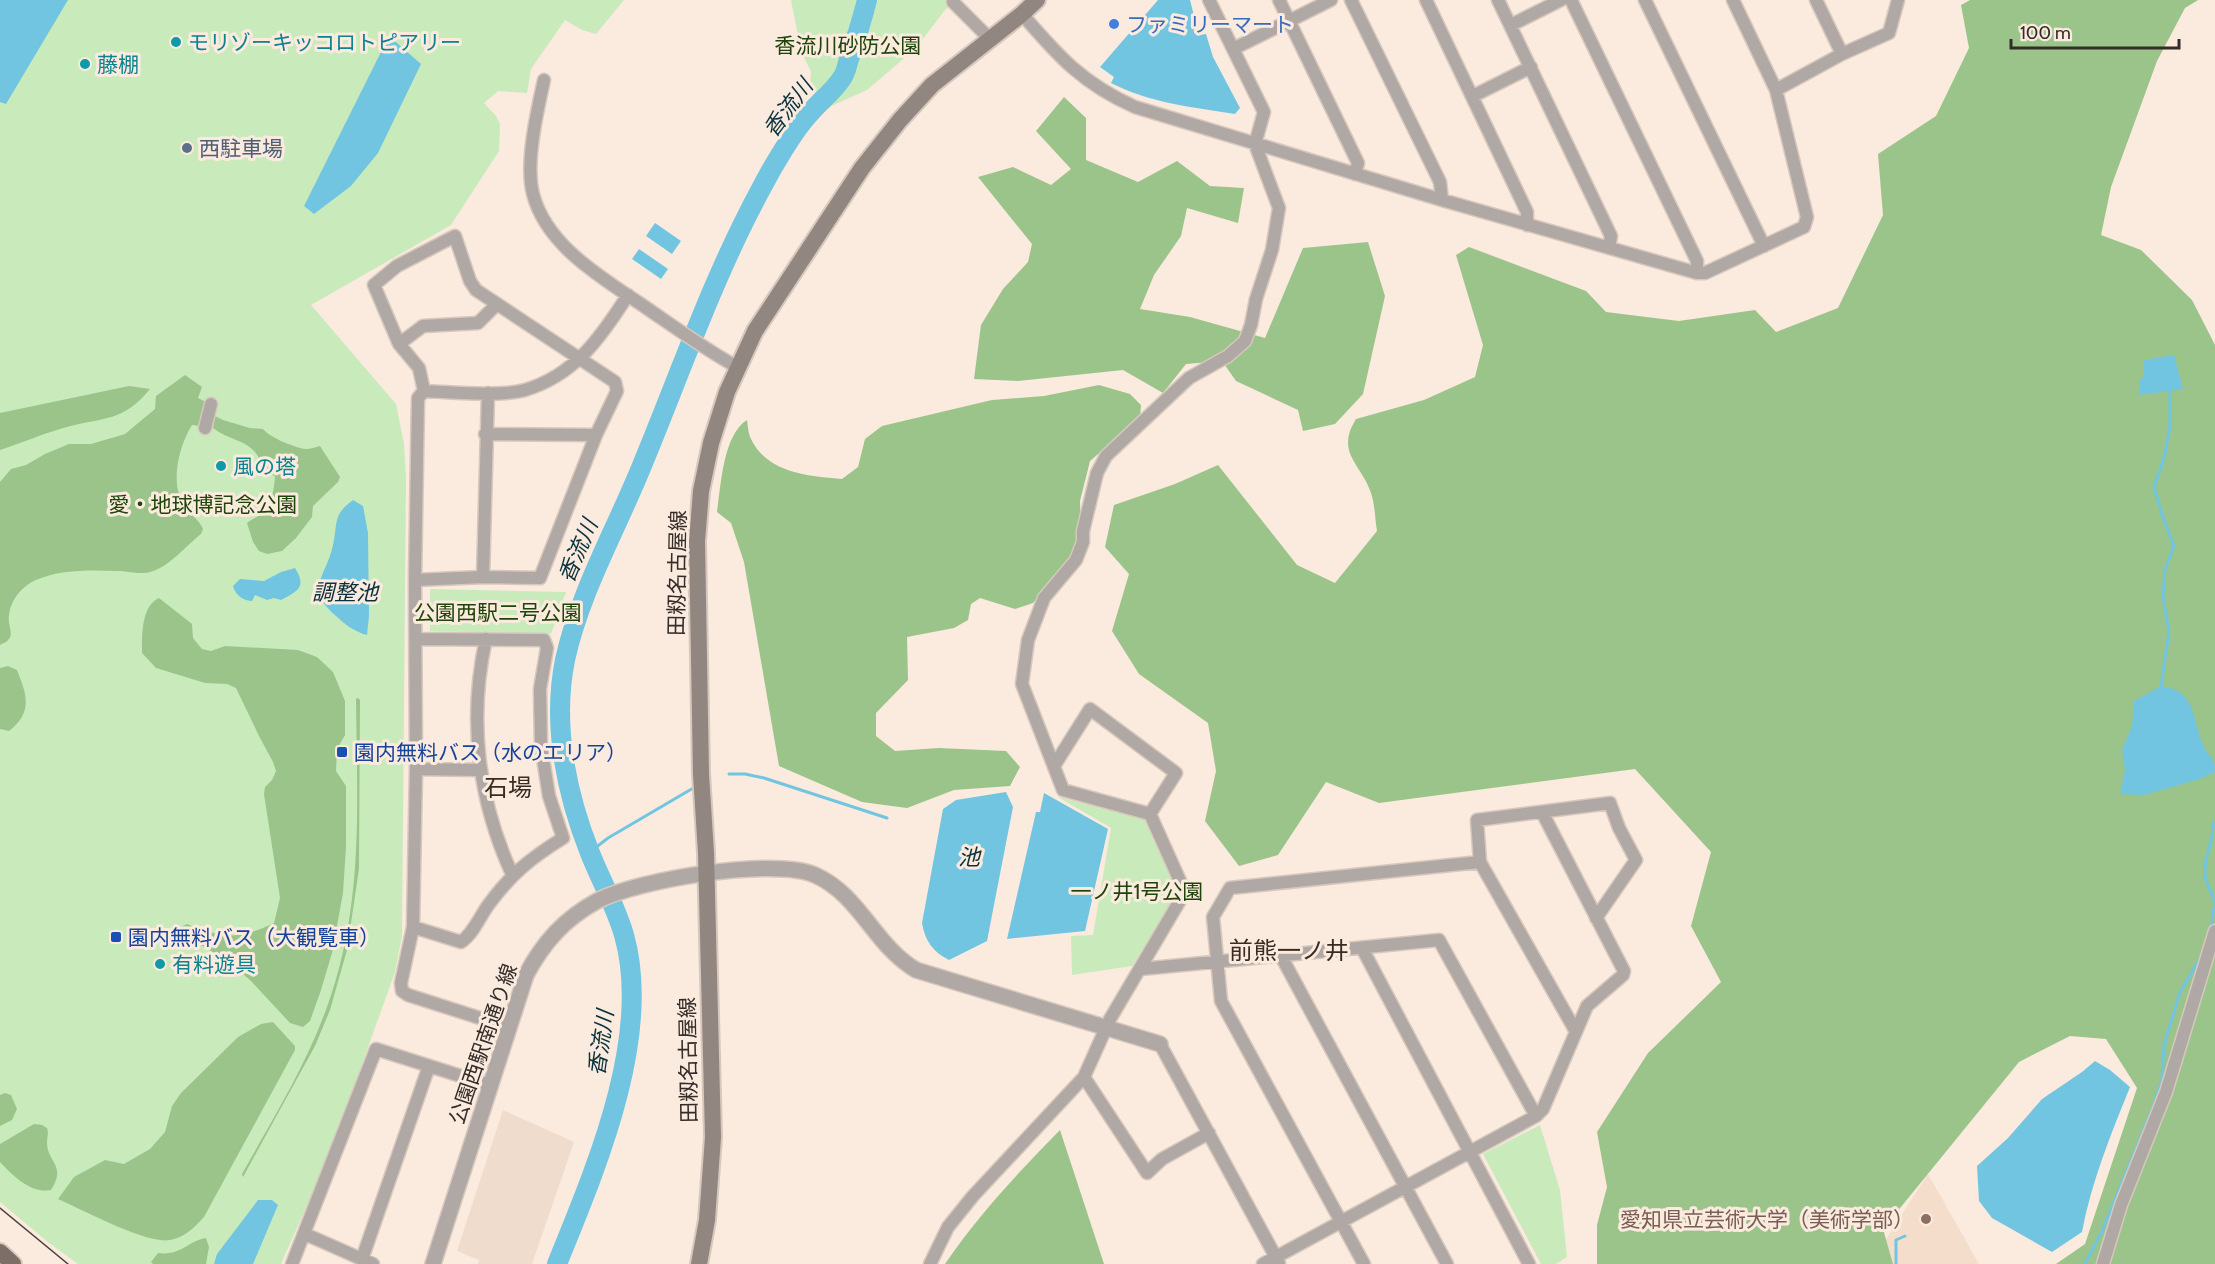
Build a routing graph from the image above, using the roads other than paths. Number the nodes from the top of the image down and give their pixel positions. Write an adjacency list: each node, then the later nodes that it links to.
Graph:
1 (1037, 0): 15 (main road, 田籾名古屋線)
2 (1209, 0): 19 (street)
3 (1279, 0): 16 (street)
4 (1331, 0): 16 (street)
5 (1351, 0): 27 (street)
6 (1426, 0): 24 (street)
7 (1498, 0): 17 (street)
8 (1561, 0): 17 (street)
9 (1571, 0): 31 (street)
10 (1645, 0): 29 (street)
11 (1733, 0): 23 (street)
12 (1816, 0): 20 (street)
13 (1898, 0): 20 (street)
14 (953, 2): 18 (street)
15 (1022, 14): 18 (main road, 田籾名古屋線); 25 (street)
16 (1289, 21): 19 (street); 26 (street)
17 (1511, 25): 21 (street)
18 (991, 40): 36 (main road, 田籾名古屋線)
19 (1233, 49): 25 (street)
20 (1842, 54): 23 (street)
21 (1531, 67): 24 (street); 30 (street)
22 (544, 80): 32 (street)
23 (1776, 90): 29 (street)
24 (1473, 96): 28 (street)
25 (1255, 144): 26 (street); 47 (street)
26 (1356, 174): 27 (street)
27 (1442, 200): 28 (street)
28 (1527, 225): 30 (street)
29 (1764, 246): 31 (street)
30 (1609, 248): 31 (street)
31 (1697, 273)
32 (628, 295): 35 (street); 36 (street)
33 (497, 304): 34 (street); 34 (street); 35 (street)
34 (399, 344): 37 (street)
35 (581, 359): 38 (street); 42 (street)
36 (737, 367): 53 (main road, 田籾名古屋線)
37 (424, 391): 38 (street); 44 (street)
38 (488, 393): 41 (street)
39 (211, 404): 40 (street)
40 (206, 428)
41 (485, 434): 42 (street); 43 (street)
42 (596, 435): 43 (street)
43 (483, 577): 44 (street)
44 (415, 580): 45 (street)
45 (416, 639): 46 (street); 48 (street)
46 (486, 639): 49 (street); 54 (street)
47 (1054, 766): 51 (street); 51 (street)
48 (416, 769): 49 (street); 56 (street)
49 (480, 770): 54 (street)
50 (1542, 812): 52 (street); 55 (street); 55 (street)
51 (1150, 814): 61 (street)
52 (1480, 862): 60 (street); 64 (street)
53 (706, 873): 62 (street, 公園西駅南通り線); 63 (street, 公園西駅南通り線); 81 (main road, 田籾名古屋線)
54 (512, 874): 56 (street)
55 (1596, 918): 64 (street)
56 (413, 927): 63 (street)
57 (2215, 931): 87 (street)
58 (1362, 948): 59 (street); 69 (street); 71 (street)
59 (1281, 956): 60 (street); 72 (street)
60 (1217, 961): 61 (street); 73 (street)
61 (1141, 969): 62 (street)
62 (1108, 1026): 65 (street, 公園西駅南通り線); 67 (street)
63 (508, 1027): 68 (street, 公園西駅南通り線)
64 (1575, 1030): 69 (street)
65 (1160, 1044): 70 (street)
66 (429, 1066): 68 (street); 74 (street); 77 (street)
67 (1084, 1077): 70 (street); 82 (street)
68 (489, 1085): 80 (street, 公園西駅南通り線)
69 (1536, 1116): 71 (street)
70 (1209, 1133): 76 (street)
71 (1469, 1151): 72 (street); 86 (street)
72 (1405, 1186): 73 (street); 85 (street)
73 (1341, 1222): 76 (street); 84 (street)
74 (304, 1234): 77 (street); 79 (street)
75 (0, 1252): 78 (main road)
76 (1277, 1261): 83 (street)
77 (367, 1262)
78 (13, 1264)
79 (292, 1264)
80 (433, 1264)
81 (699, 1264)
82 (930, 1264)
83 (1263, 1264)
84 (1364, 1264)
85 (1447, 1264)
86 (1530, 1264)
87 (2103, 1264)

